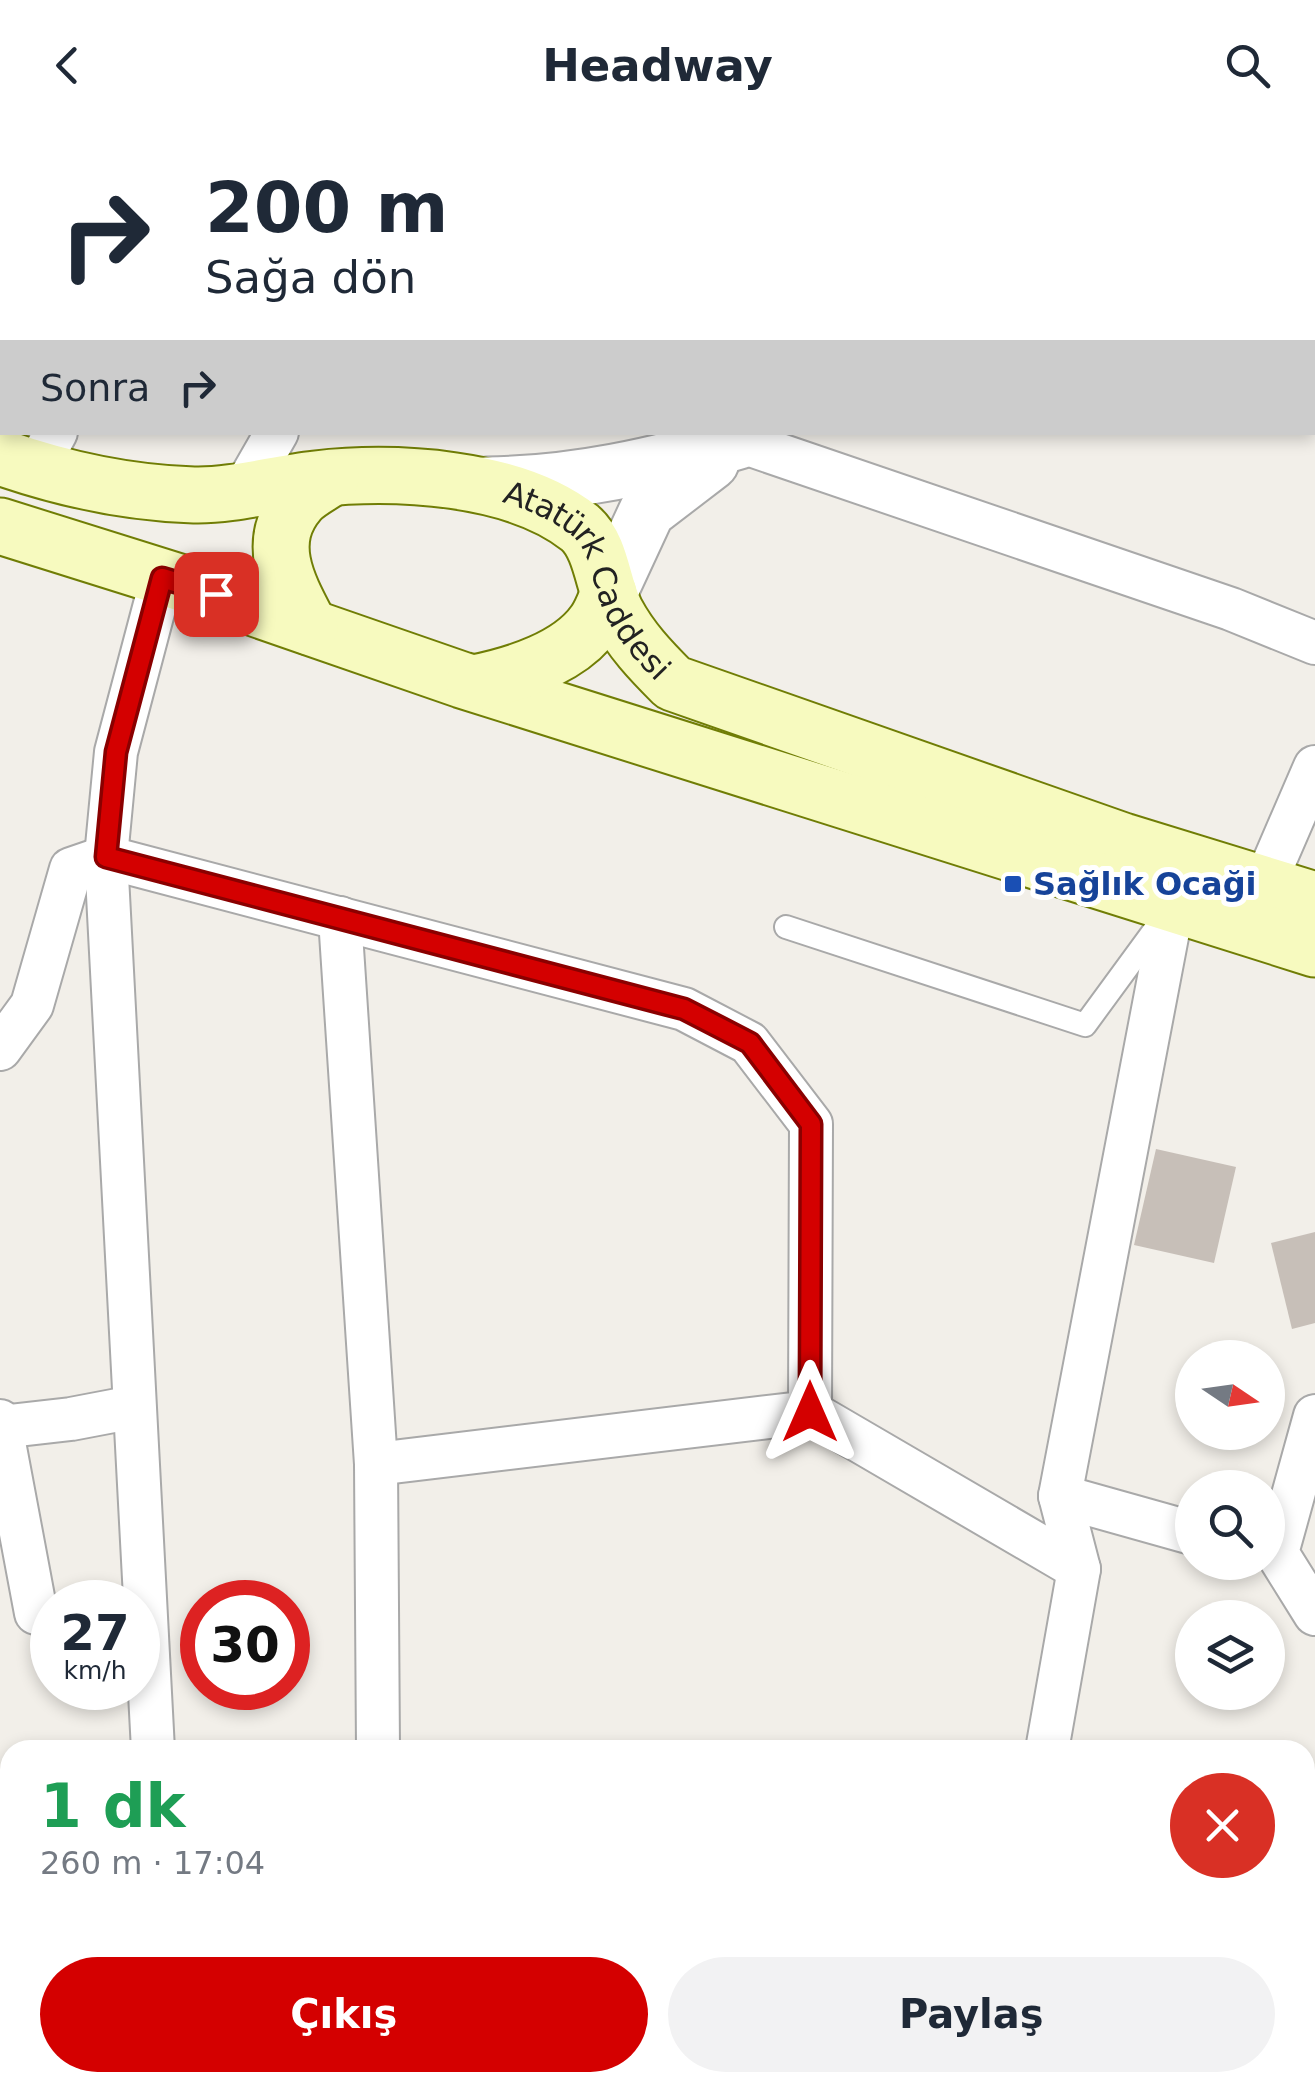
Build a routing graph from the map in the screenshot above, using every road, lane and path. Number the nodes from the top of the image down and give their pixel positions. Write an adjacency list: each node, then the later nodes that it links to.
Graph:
1 (275, 435): 6 (street)
2 (747, 437): 5 (street); 9 (street); 11 (street)
3 (30, 453): 6 (main road, Atatürk Caddesi)
4 (331, 478): 5 (main road, Atatürk Caddesi); 6 (main road, Atatürk Caddesi); 10 (main road)
5 (486, 485): 9 (main road, Atatürk Caddesi)
6 (246, 488)
7 (0, 526): 8 (main road, Atatürk Caddesi)
8 (162, 578): 10 (main road, Atatürk Caddesi); 14 (street)
9 (609, 593): 12 (main road); 15 (main road, Atatürk Caddesi)
10 (310, 626): 12 (main road, Atatürk Caddesi)
11 (1315, 643)
12 (474, 683): 16 (main road, Atatürk Caddesi)
13 (1315, 766): 15 (street)
14 (106, 857): 17 (street); 20 (street); 21 (street)
15 (1290, 892)
16 (1174, 905): 18 (lane); 19 (main road, Atatürk Caddesi); 26 (street)
17 (340, 918): 22 (street); 25 (street)
18 (786, 927)
19 (1315, 948)
20 (0, 1048)
21 (134, 1406): 24 (street); 33 (street)
22 (810, 1412): 25 (street); 29 (street)
23 (1315, 1416): 27 (street)
24 (0, 1424): 31 (street)
25 (376, 1464): 34 (street)
26 (1060, 1496): 28 (street); 29 (street)
27 (1285, 1511)
28 (1175, 1528)
29 (1079, 1569): 35 (street)
30 (1285, 1571): 32 (street)
31 (30, 1581)
32 (1315, 1614)
33 (152, 1740)
34 (378, 1740)
35 (1049, 1740)

